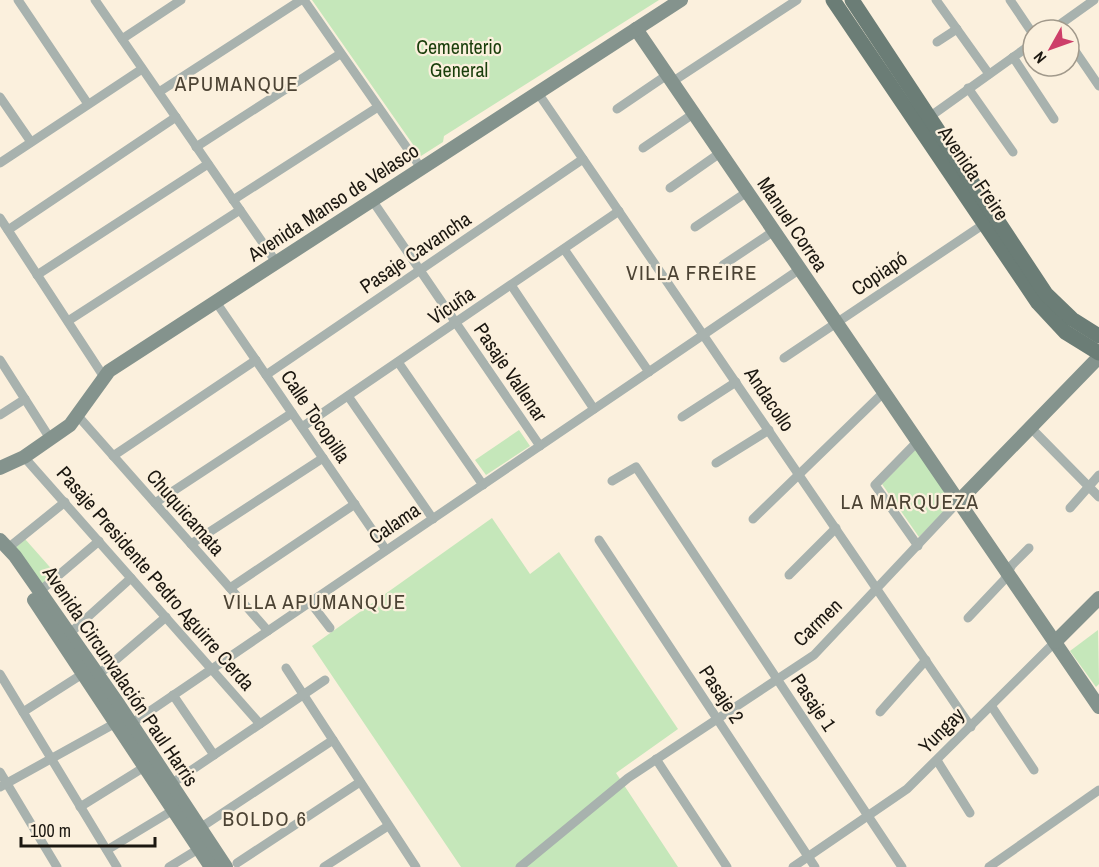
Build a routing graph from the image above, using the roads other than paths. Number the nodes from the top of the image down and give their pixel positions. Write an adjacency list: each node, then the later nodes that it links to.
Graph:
1 (18, 0): 30 (street)
2 (95, 0): 16 (street)
3 (181, 0): 16 (street)
4 (302, 0): 19 (street); 27 (street)
5 (681, 0): 14 (street, Avenida Manso de Velasco)
6 (797, 0): 24 (street)
7 (833, 0): 53 (main road, Avenida Freire)
8 (852, 0): 35 (main road, Avenida Freire)
9 (936, 0): 15 (street)
10 (1010, 0): 12 (street)
11 (1094, 0): 13 (street)
12 (1022, 18)
13 (1071, 18)
14 (636, 29): 24 (street, Manuel Correa); 28 (street, Avenida Manso de Velasco)
15 (957, 29): 17 (street); 23 (street)
16 (122, 39): 22 (street)
17 (937, 42)
18 (1021, 51): 20 (street)
19 (340, 54): 31 (street); 38 (street)
20 (1013, 57): 23 (street); 36 (street)
21 (1081, 60): 25 (street)
22 (142, 69): 27 (street); 30 (street)
23 (988, 74): 26 (street)
24 (670, 79): 32 (street); 33 (street, Manuel Correa)
25 (1099, 86)
26 (968, 88): 35 (street); 40 (street)
27 (159, 92): 34 (street)
28 (538, 93): 42 (street, Andacollo); 45 (street, Avenida Manso de Velasco)
29 (0, 97): 37 (street)
30 (88, 104): 37 (street)
31 (378, 107): 45 (street); 48 (street)
32 (617, 109)
33 (693, 114): 39 (street); 41 (street, Manuel Correa)
34 (176, 117): 38 (street); 55 (street)
35 (928, 118): 53 (main road, Avenida Freire)
36 (1054, 119)
37 (31, 142): 43 (street)
38 (196, 147): 44 (street)
39 (643, 148)
40 (1013, 152)
41 (720, 153): 46 (street); 47 (street, Manuel Correa)
42 (583, 159): 51 (street, Andacollo); 61 (street, Pasaje Cavancha)
43 (0, 163)
44 (208, 164): 48 (street); 62 (street)
45 (421, 168): 49 (street, Avenida Manso de Velasco)
46 (670, 188)
47 (747, 192): 54 (street); 56 (street, Manuel Correa)
48 (233, 200): 50 (street)
49 (372, 200): 58 (street, Avenida Manso de Velasco); 61 (street, Pasaje Vallenar)
50 (240, 210): 58 (street); 65 (street)
51 (619, 211): 57 (street, Vicuña); 68 (street, Andacollo)
52 (0, 218): 55 (street)
53 (988, 221): 67 (street, Copiapó); 69 (main road, Avenida Freire); 70 (main road, Avenida Freire)
54 (695, 227)
55 (8, 230): 62 (street)
56 (774, 231): 59 (street); 60 (street, Manuel Correa)
57 (564, 249): 63 (street, Vicuña); 75 (street)
58 (276, 262): 64 (street, Avenida Manso de Velasco)
59 (723, 265)
60 (800, 269): 67 (street, Manuel Correa); 68 (street, Calama)
61 (420, 270): 66 (street, Pasaje Vallenar); 76 (street, Pasaje Cavancha)
62 (38, 275): 65 (street)
63 (511, 285): 66 (street, Vicuña); 82 (street)
64 (216, 302): 73 (street, Calle Tocopilla); 77 (street, Avenida Manso de Velasco)
65 (68, 321): 77 (street)
66 (456, 323): 74 (street, Vicuña); 92 (street, Pasaje Vallenar)
67 (837, 323): 71 (street, Copiapó); 79 (street, Manuel Correa)
68 (704, 334): 75 (street, Calama); 78 (street, Andacollo)
69 (1099, 336)
70 (1099, 355): 88 (street, Carmen)
71 (784, 358)
72 (0, 360): 81 (street)
73 (256, 360): 76 (street, Calle Tocopilla); 93 (street)
74 (399, 362): 80 (street, Vicuña); 102 (street)
75 (649, 372): 82 (street, Calama)
76 (266, 375): 83 (street, Calle Tocopilla)
77 (104, 377): 85 (street, Avenida Manso de Velasco)
78 (736, 382): 86 (street); 89 (street, Andacollo)
79 (884, 392): 91 (street, Manuel Correa); 98 (street)
80 (348, 396): 87 (street, Vicuña); 110 (street)
81 (25, 399): 84 (street); 90 (street)
82 (594, 409): 92 (street, Calama)
83 (292, 413): 87 (street, Calle Tocopilla); 107 (street)
84 (0, 415)
85 (78, 417): 90 (street, Avenida Manso de Velasco); 93 (street, Chuquicamata)
86 (682, 417)
87 (302, 428): 95 (street, Calle Tocopilla)
88 (1031, 429): 103 (street); 105 (street, Carmen)
89 (769, 430): 96 (street); 98 (street, Andacollo)
90 (51, 440): 94 (street, Avenida Manso de Velasco)
91 (918, 441): 105 (street, Manuel Correa); 117 (street)
92 (540, 446): 102 (street, Calama)
93 (113, 456): 107 (street, Chuquicamata)
94 (24, 457): 97 (street, Avenida Manso de Velasco); 100 (street, Avenida Manso de Velasco); 106 (street, Pasaje Presidente Pedro Aguirre Cerda)
95 (323, 458): 108 (street, Calle Tocopilla); 115 (street)
96 (716, 463)
97 (0, 468)
98 (800, 475): 111 (street); 112 (street, Andacollo)
99 (1099, 475): 103 (street)
100 (0, 477)
101 (612, 481): 141 (street, Pasaje 1)
102 (483, 485): 110 (street, Calama)
103 (1088, 487): 104 (street); 109 (street)
104 (1099, 497)
105 (959, 501): 117 (street, Carmen); 120 (street, Manuel Correa)
106 (64, 502): 114 (street, Pasaje Presidente Pedro Aguirre Cerda); 116 (street)
107 (155, 503): 115 (street, Chuquicamata)
108 (355, 504): 119 (street, Calle Tocopilla); 123 (street)
109 (1070, 508)
110 (433, 519): 119 (street, Calama)
111 (753, 519)
112 (836, 528): 121 (street); 124 (street, Andacollo)
113 (599, 540): 148 (street, Pasaje 2)
114 (99, 541): 122 (street, Pasaje Presidente Pedro Aguirre Cerda); 125 (street)
115 (191, 544): 123 (street, Chuquicamata)
116 (3, 546): 125 (street, Avenida Circunvalación Paul Harris); 137 (street, Avenida Circunvalación Paul Harris)
117 (918, 546): 124 (street, Carmen)
118 (1029, 548): 120 (street)
119 (386, 550): 127 (street, Calama)
120 (1008, 572): 129 (street); 133 (street, Manuel Correa)
121 (789, 575)
122 (131, 578): 128 (street, Pasaje Presidente Pedro Aguirre Cerda); 132 (street)
123 (230, 588): 131 (street, Chuquicamata)
124 (878, 589): 134 (street, Andacollo); 141 (street, Carmen)
125 (40, 591): 132 (street, Avenida Circunvalación Paul Harris)
126 (1099, 598): 133 (street, Yungay)
127 (310, 602): 130 (street); 131 (street, Calama)
128 (166, 617): 136 (street, Pasaje Presidente Pedro Aguirre Cerda); 139 (street)
129 (968, 618)
130 (330, 628)
131 (268, 631): 136 (street, Calama)
132 (69, 634): 139 (street, Avenida Circunvalación Paul Harris)
133 (1055, 642): 144 (street, Manuel Correa); 145 (street, Yungay)
134 (926, 660): 147 (street); 151 (street, Andacollo)
135 (286, 668): 143 (street)
136 (212, 669): 142 (street, Calama); 150 (street, Pasaje Presidente Pedro Aguirre Cerda)
137 (84, 673): 146 (street); 149 (street, Avenida Circunvalación Paul Harris)
138 (0, 674): 146 (street)
139 (98, 675): 149 (street, Avenida Circunvalación Paul Harris)
140 (325, 680): 143 (street)
141 (778, 680): 148 (street, Carmen); 167 (street, Pasaje 1)
142 (173, 695): 149 (street, Calama); 153 (street)
143 (303, 695): 150 (street); 152 (street)
144 (1097, 700)
145 (992, 707): 151 (street, Yungay); 158 (street)
146 (23, 712): 154 (street)
147 (880, 712)
148 (717, 719): 155 (street, Carmen); 172 (street, Pasaje 2)
149 (124, 723): 154 (street, Calama); 157 (street, Avenida Circunvalación Paul Harris); 161 (street, Avenida Circunvalación Paul Harris)
150 (260, 724): 153 (street)
151 (971, 727): 156 (street, Yungay)
152 (333, 740): 160 (street); 169 (street)
153 (214, 755): 161 (street)
154 (51, 758): 162 (street, Calama); 164 (street)
155 (656, 759): 180 (street, Carmen); 181 (street)
156 (938, 762): 166 (street); 167 (street, Yungay)
157 (146, 765): 164 (street); 165 (street, Avenida Circunvalación Paul Harris)
158 (1034, 770)
159 (0, 772): 162 (street)
160 (360, 782): 168 (street); 173 (street)
161 (171, 784): 169 (street, Avenida Circunvalación Paul Harris)
162 (3, 785): 174 (street)
163 (1099, 790): 185 (street)
164 (80, 807): 171 (street)
165 (175, 809): 170 (street, Avenida Circunvalación Paul Harris); 171 (street)
166 (970, 813)
167 (868, 816): 172 (street, Yungay); 184 (street, Pasaje 1)
168 (388, 826): 178 (street); 179 (street)
169 (200, 828): 173 (street, Avenida Circunvalación Paul Harris)
170 (200, 848): 176 (street); 177 (street, Avenida Circunvalación Paul Harris)
171 (107, 850): 175 (street)
172 (808, 857): 182 (street, Yungay); 183 (street, Pasaje 2)
173 (232, 865)
174 (57, 867)
175 (117, 867)
176 (169, 867)
177 (211, 867)
178 (324, 867)
179 (416, 867)
180 (520, 867)
181 (727, 867)
182 (793, 867)
183 (815, 867)
184 (902, 867)
185 (989, 867)

